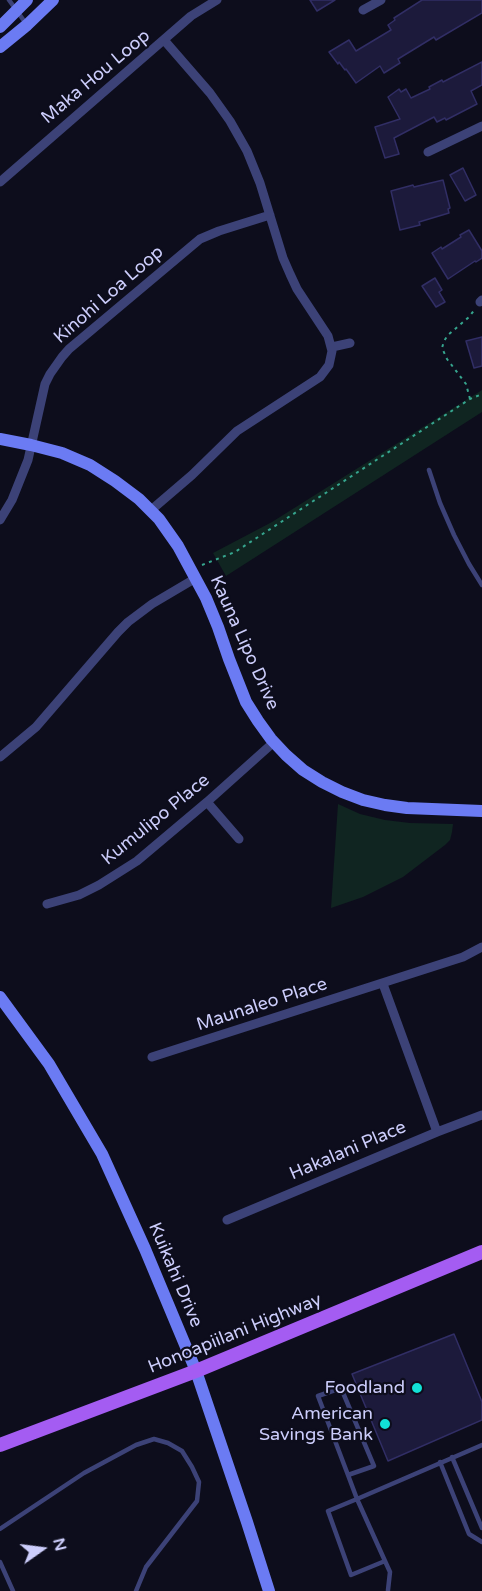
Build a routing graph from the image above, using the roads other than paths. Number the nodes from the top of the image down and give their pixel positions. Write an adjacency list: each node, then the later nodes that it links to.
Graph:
1 (27, 0): 5 (street)
2 (52, 0): 7 (street)
3 (217, 0): 9 (street)
4 (381, 0): 6 (street)
5 (13, 5): 7 (lane); 8 (street)
6 (363, 10)
7 (27, 25): 10 (street)
8 (0, 27)
9 (164, 40): 13 (street, Maka Hou Loop); 14 (street, Maka Hou Loop)
10 (0, 47)
11 (482, 126): 12 (street)
12 (428, 152)
13 (0, 182)
14 (270, 215): 16 (street, Maka Hou Loop); 18 (street, Kinohi Loa Loop)
15 (350, 343): 16 (street)
16 (332, 347): 20 (street)
17 (0, 440): 18 (street, Kauna Lipo Drive)
18 (31, 445): 20 (street, Kauna Lipo Drive); 21 (street, Kinohi Loa Loop)
19 (429, 470): 23 (lane)
20 (150, 511): 22 (street, Kauna Lipo Drive)
21 (0, 520)
22 (194, 574): 24 (street, Kauna Lipo Drive); 25 (street)
23 (482, 585)
24 (274, 742): 26 (street, Kumulipo Place); 27 (street, Kauna Lipo Drive)
25 (0, 757)
26 (207, 802): 28 (street); 29 (street, Kumulipo Place)
27 (482, 811)
28 (239, 839)
29 (47, 904)
30 (482, 947): 31 (street, Maunaleo Place)
31 (383, 984): 33 (street, Maunaleo Place); 35 (street)
32 (0, 997): 38 (street, Kuikahi Drive)
33 (152, 1057)
34 (482, 1116): 35 (street, Hakalani Place)
35 (437, 1131): 36 (street, Hakalani Place)
36 (227, 1220)
37 (482, 1252): 38 (main road, Honoapiilani Highway)
38 (196, 1371): 40 (main road, Honoapiilani Highway); 52 (street, Kuikahi Drive)
39 (482, 1444): 41 (lane)
40 (0, 1445)
41 (452, 1457): 42 (lane); 45 (lane)
42 (440, 1462): 44 (lane); 47 (lane)
43 (348, 1475): 43 (lane); 44 (lane)
44 (357, 1499): 48 (lane); 48 (lane)
45 (482, 1528)
46 (0, 1529): 51 (lane)
47 (482, 1542)
48 (385, 1561): 53 (lane)
49 (0, 1562): 50 (lane)
50 (13, 1591)
51 (136, 1591)
52 (268, 1591)
53 (387, 1591)

